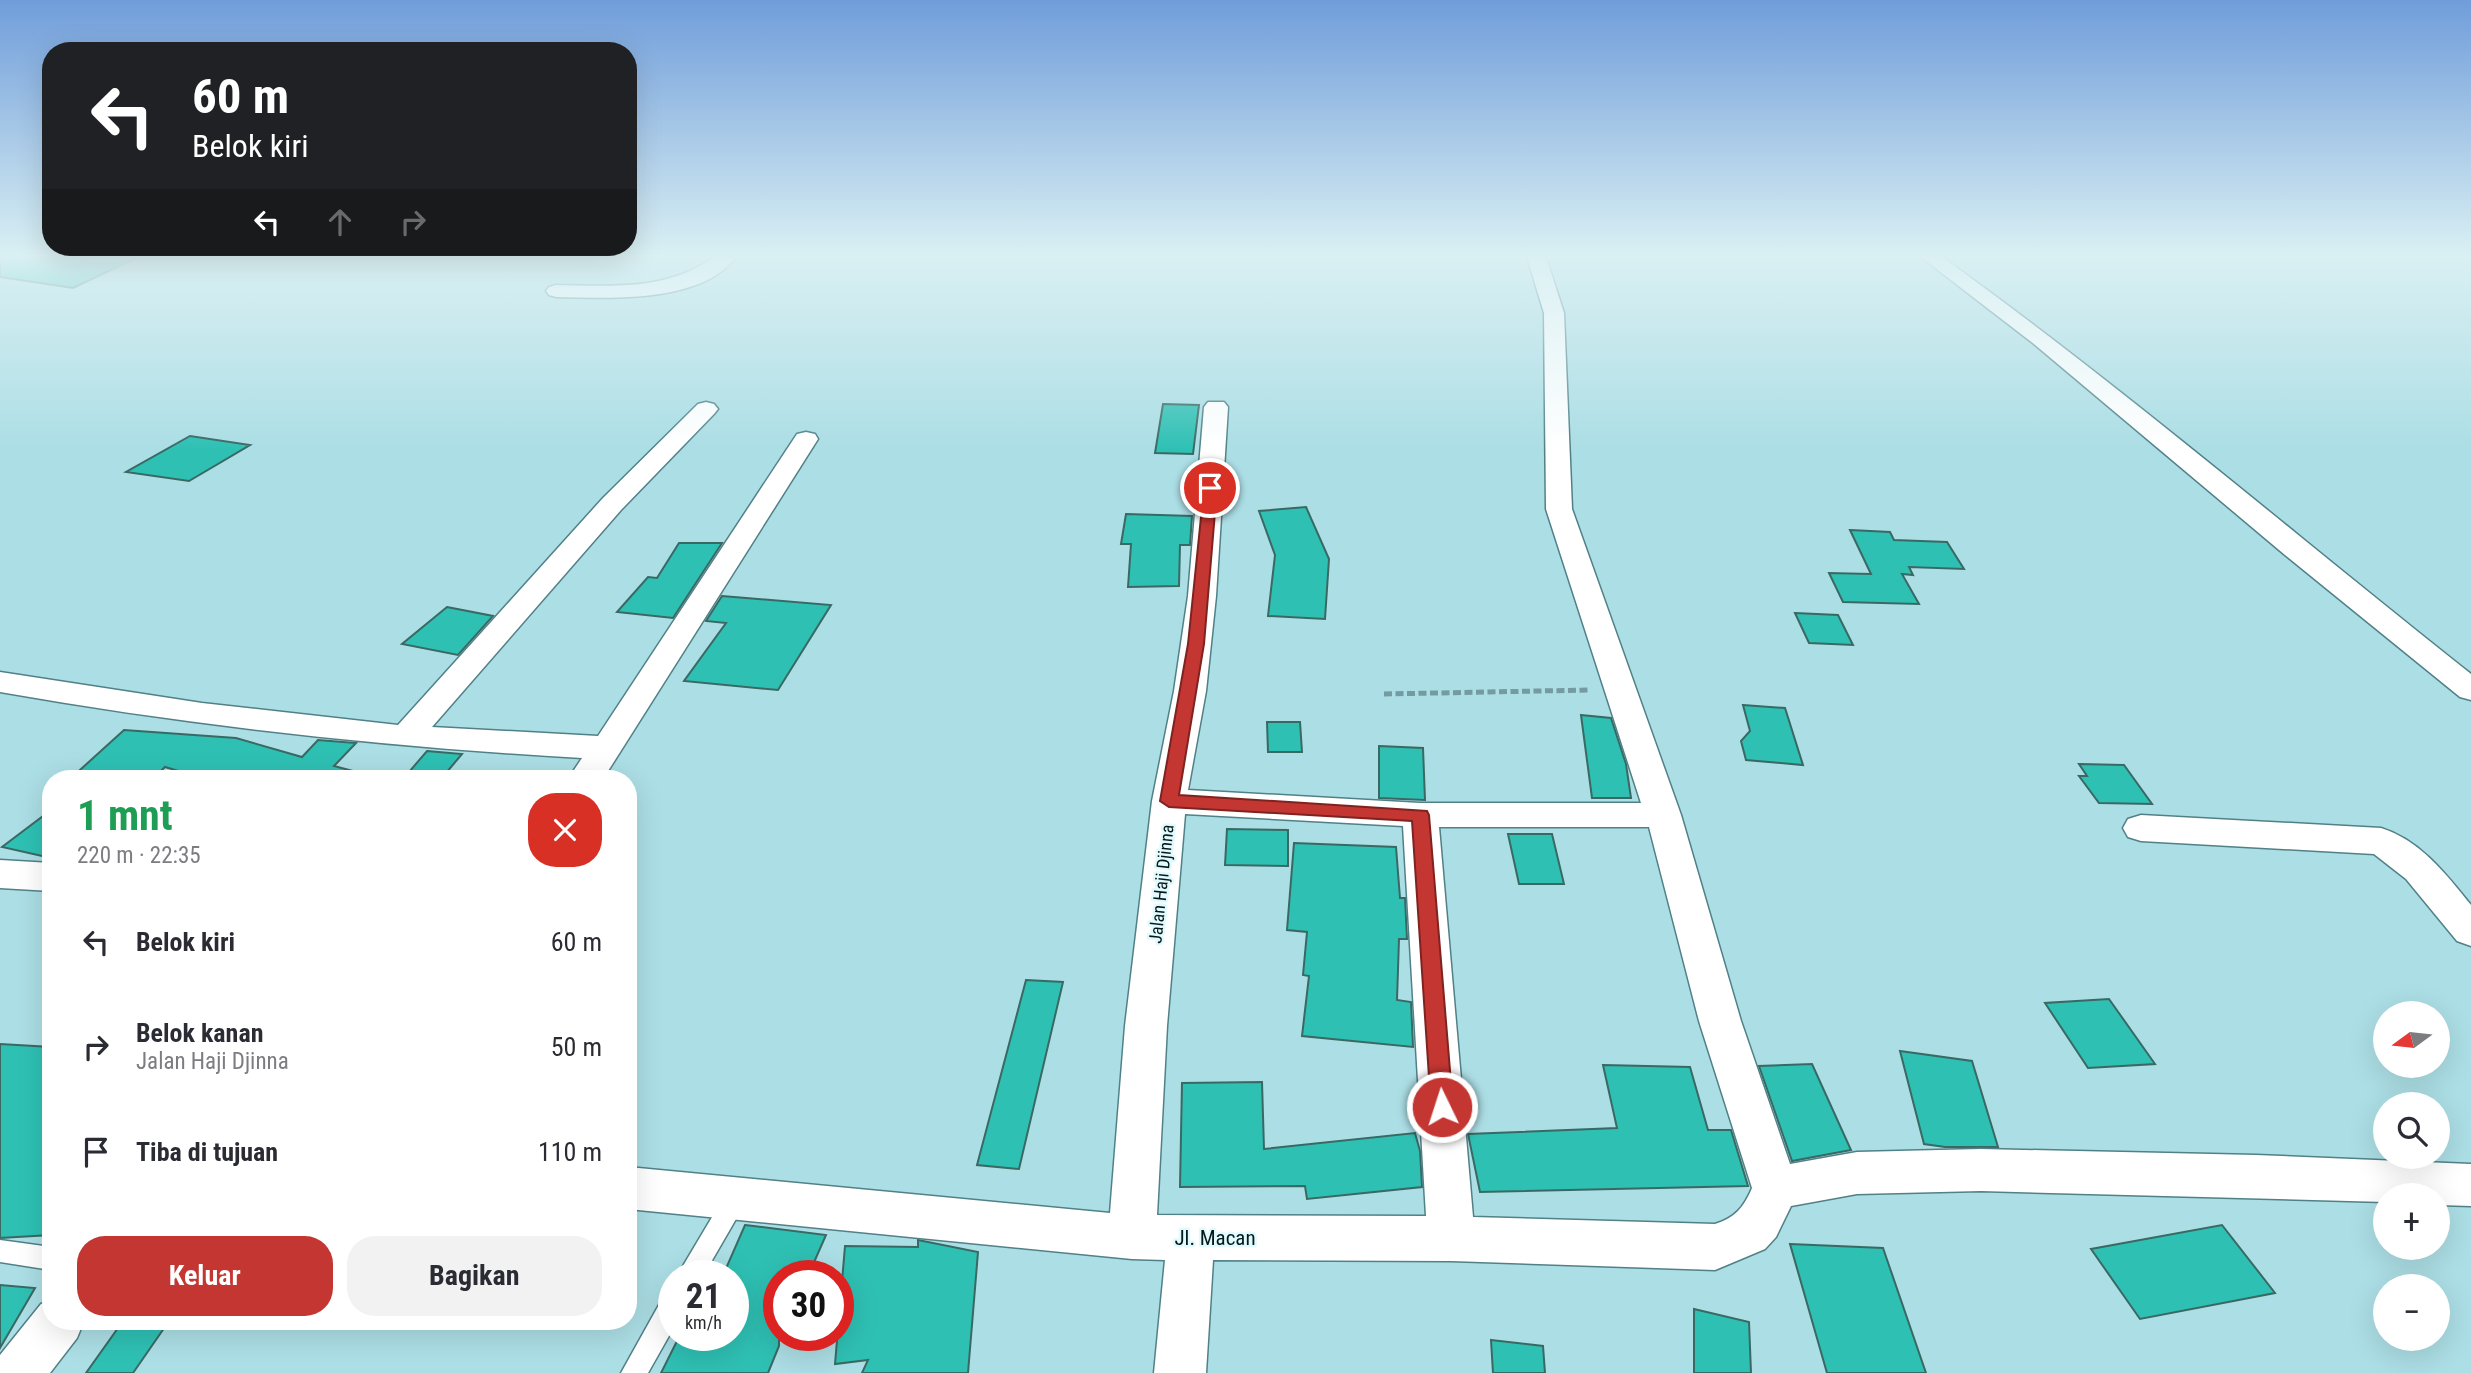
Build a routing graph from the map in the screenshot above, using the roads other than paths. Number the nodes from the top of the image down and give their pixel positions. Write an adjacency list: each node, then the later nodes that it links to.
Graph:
1 (1554, 321): 13 (street)
2 (2018, 321): 7 (street)
3 (1216, 407): 11 (street, Jalan Haji Djinna)
4 (706, 409): 8 (street)
5 (806, 439): 9 (street)
6 (0, 682): 8 (street)
7 (2471, 690)
8 (406, 736): 9 (street)
9 (607, 748): 10 (street)
10 (591, 770)
11 (1169, 801): 12 (street); 22 (street, Jalan Haji Djinna)
12 (1420, 815): 13 (street); 24 (street)
13 (1663, 815): 19 (street)
14 (2141, 828): 17 (street)
15 (0, 874): 16 (street)
16 (42, 876)
17 (2471, 931)
18 (2471, 1185): 19 (street)
19 (1775, 1188): 24 (street, Jl. Macan)
20 (637, 1190): 21 (street, Jl. Macan)
21 (725, 1214): 22 (street, Jl. Macan); 27 (lane)
22 (1132, 1237): 23 (street, Jl. Macan)
23 (1191, 1238): 24 (street, Jl. Macan); 32 (street)
24 (1451, 1240)
25 (0, 1251): 26 (lane)
26 (42, 1258)
27 (698, 1260)
28 (52, 1330): 30 (street)
29 (658, 1331): 31 (lane)
30 (18, 1373)
31 (634, 1373)
32 (1180, 1373)

